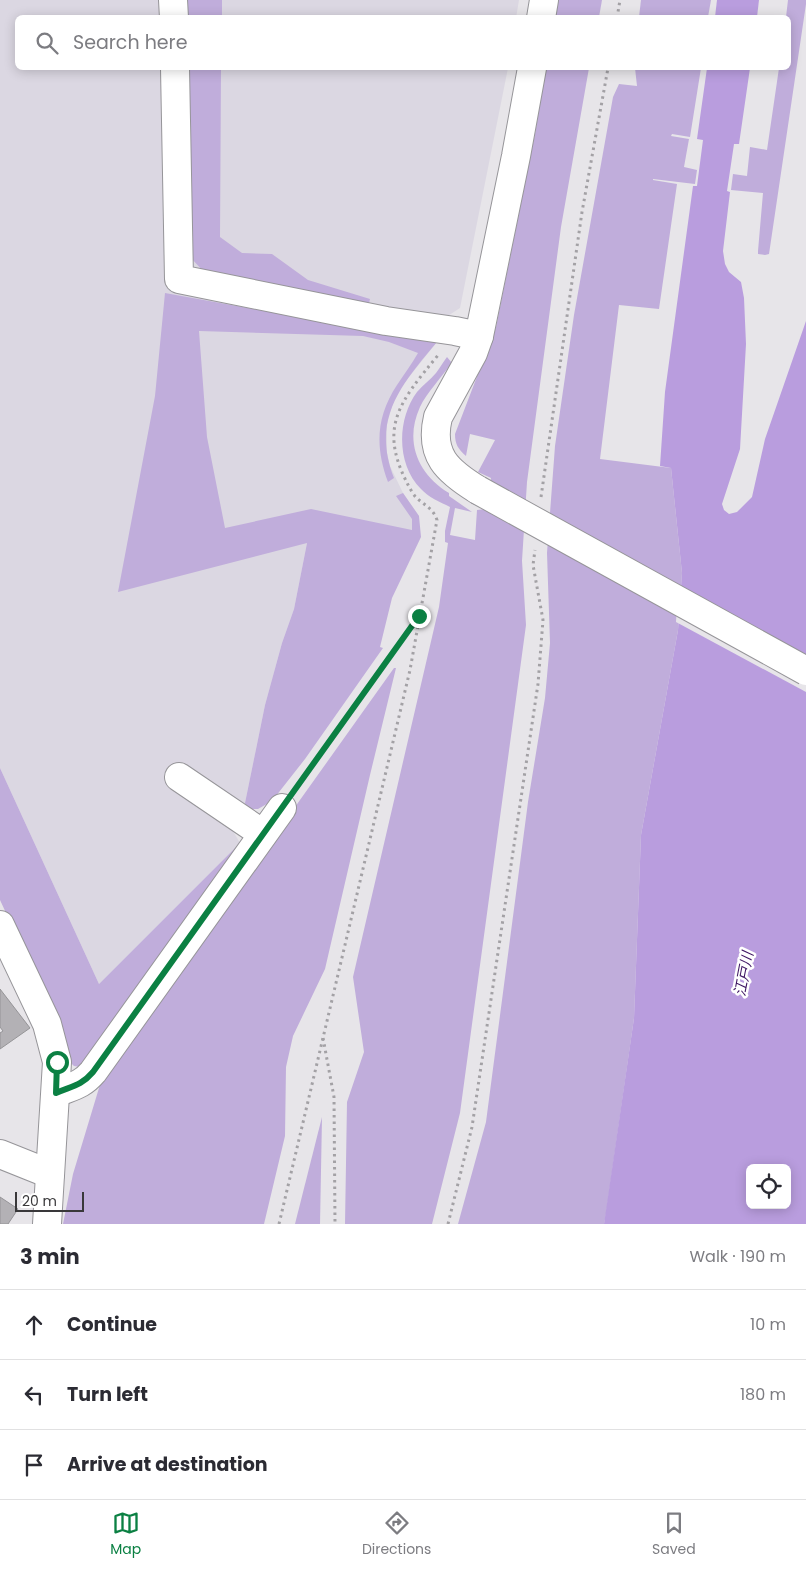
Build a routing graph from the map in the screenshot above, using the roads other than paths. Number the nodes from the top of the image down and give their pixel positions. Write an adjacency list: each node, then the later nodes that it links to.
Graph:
1 (173, 0): 3 (street)
2 (544, 0): 4 (street)
3 (174, 15)
4 (542, 15)
5 (175, 70): 7 (street)
6 (532, 70): 7 (street)
7 (479, 336): 8 (street, bridge)
8 (806, 671)
9 (179, 777): 11 (street)
10 (282, 808): 11 (street)
11 (263, 834): 13 (street)
12 (0, 925): 13 (street)
13 (56, 1093): 15 (street)
14 (0, 1154): 15 (street)
15 (50, 1174): 16 (street)
16 (47, 1224)

